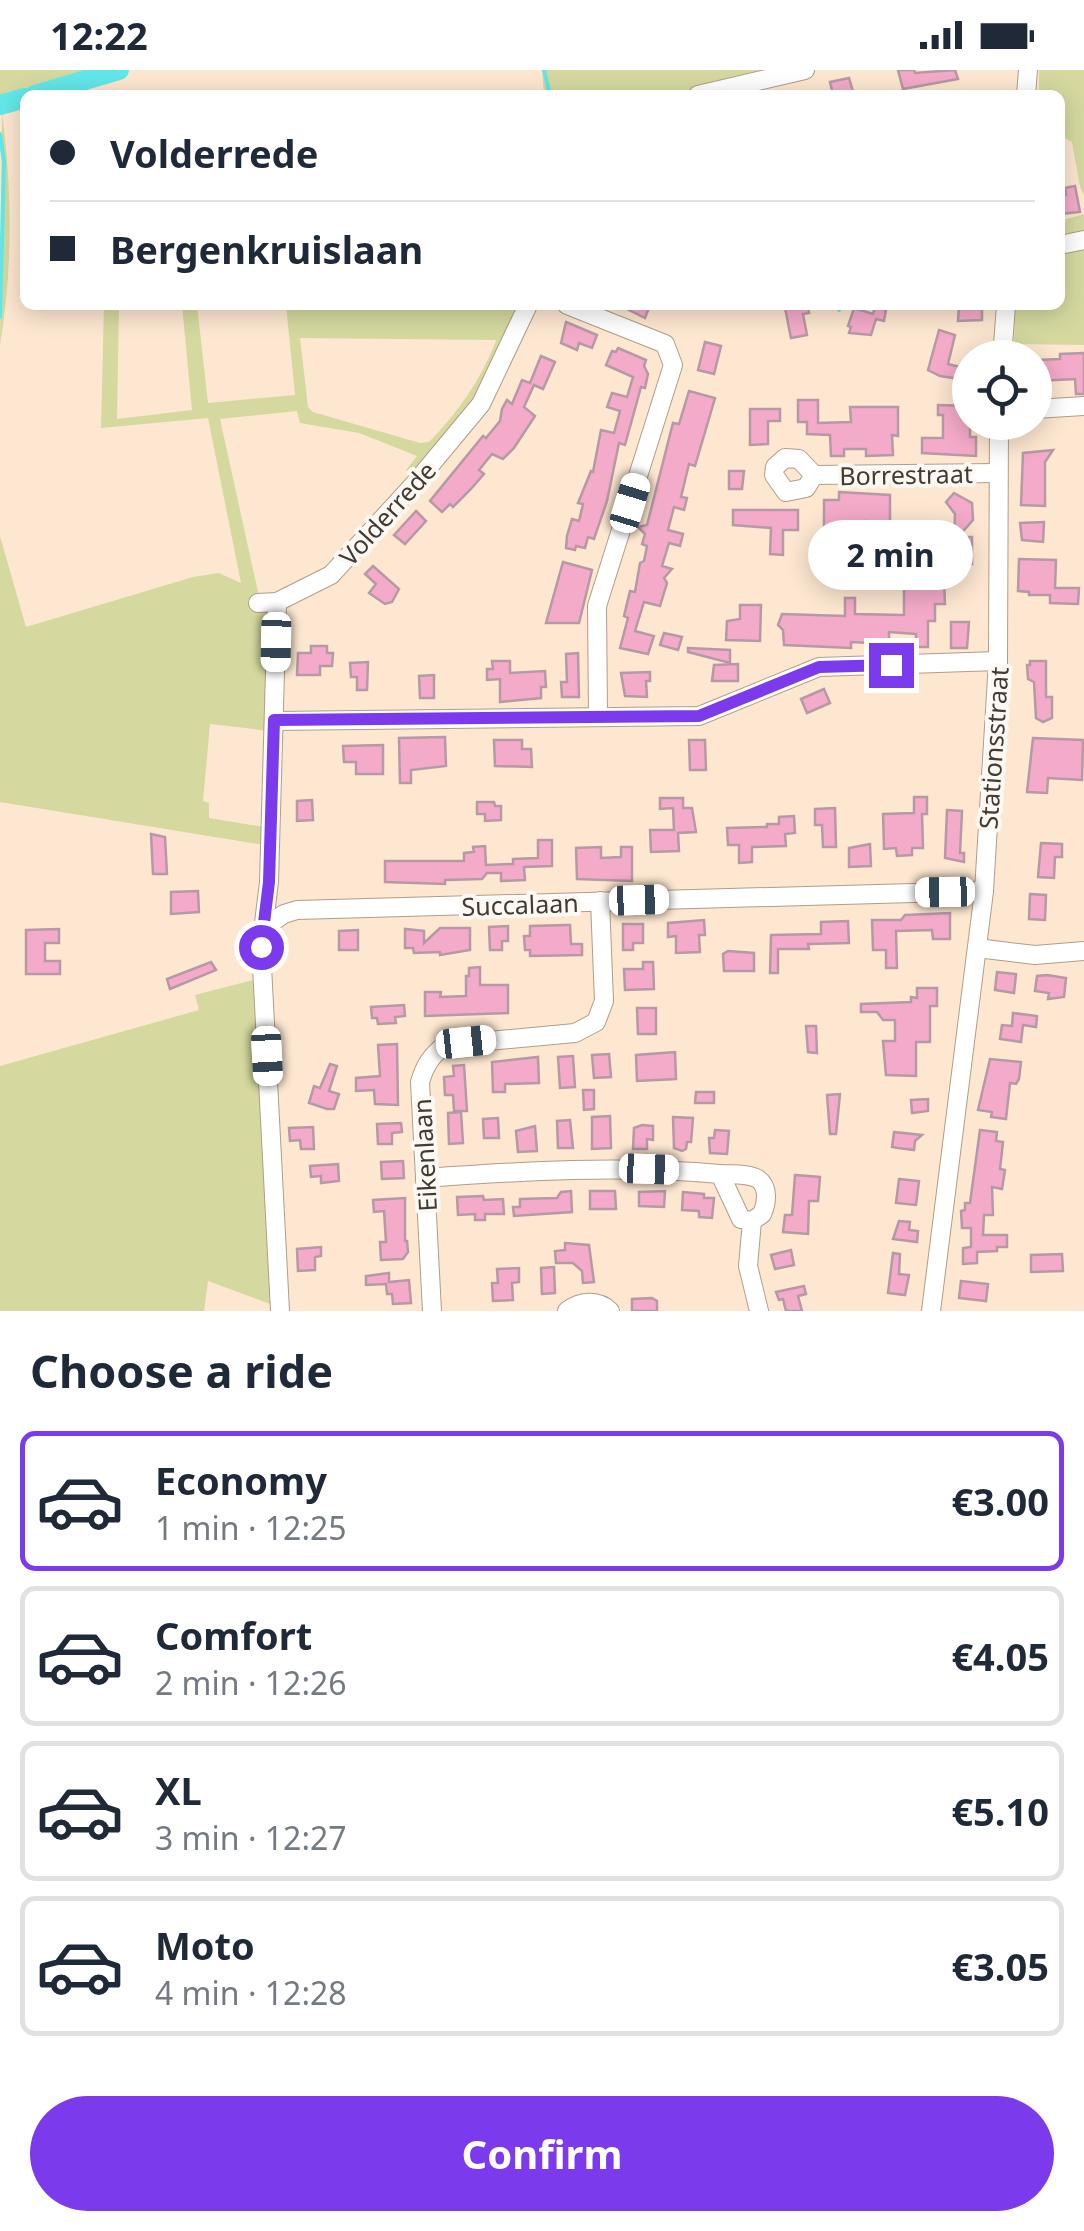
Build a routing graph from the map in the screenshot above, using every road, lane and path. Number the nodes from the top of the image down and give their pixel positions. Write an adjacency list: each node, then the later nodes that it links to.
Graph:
1 (805, 70): 2 (street)
2 (719, 90)
3 (526, 310): 14 (street, Volderrede)
4 (580, 310): 13 (street)
5 (1006, 310): 6 (street)
6 (1003, 340)
7 (1084, 406): 8 (street)
8 (1052, 407)
9 (998, 440): 10 (street, Stationsstraat)
10 (997, 473): 11 (street, Borrestraat); 12 (street, Stationsstraat)
11 (814, 475)
12 (998, 662): 13 (street); 16 (street, Stationsstraat)
13 (598, 718): 14 (street)
14 (274, 720): 15 (street, Volderrede)
15 (269, 882): 18 (street); 19 (street, Volderrede)
16 (984, 891): 17 (street, Succalaan); 20 (street, Stationsstraat)
17 (600, 902): 18 (street, Succalaan); 23 (street, Eikenlaan)
18 (297, 910): 19 (street, Succalaan)
19 (263, 928): 25 (street, Volderrede)
20 (977, 948): 21 (street); 30 (street, Stationsstraat)
21 (1084, 951)
22 (720, 1174): 23 (street); 24 (street); 24 (street)
23 (424, 1178): 26 (street, Eikenlaan)
24 (752, 1221): 29 (street)
25 (280, 1311)
26 (432, 1311)
27 (567, 1311): 28 (street)
28 (610, 1311)
29 (759, 1311)
30 (931, 1311)

